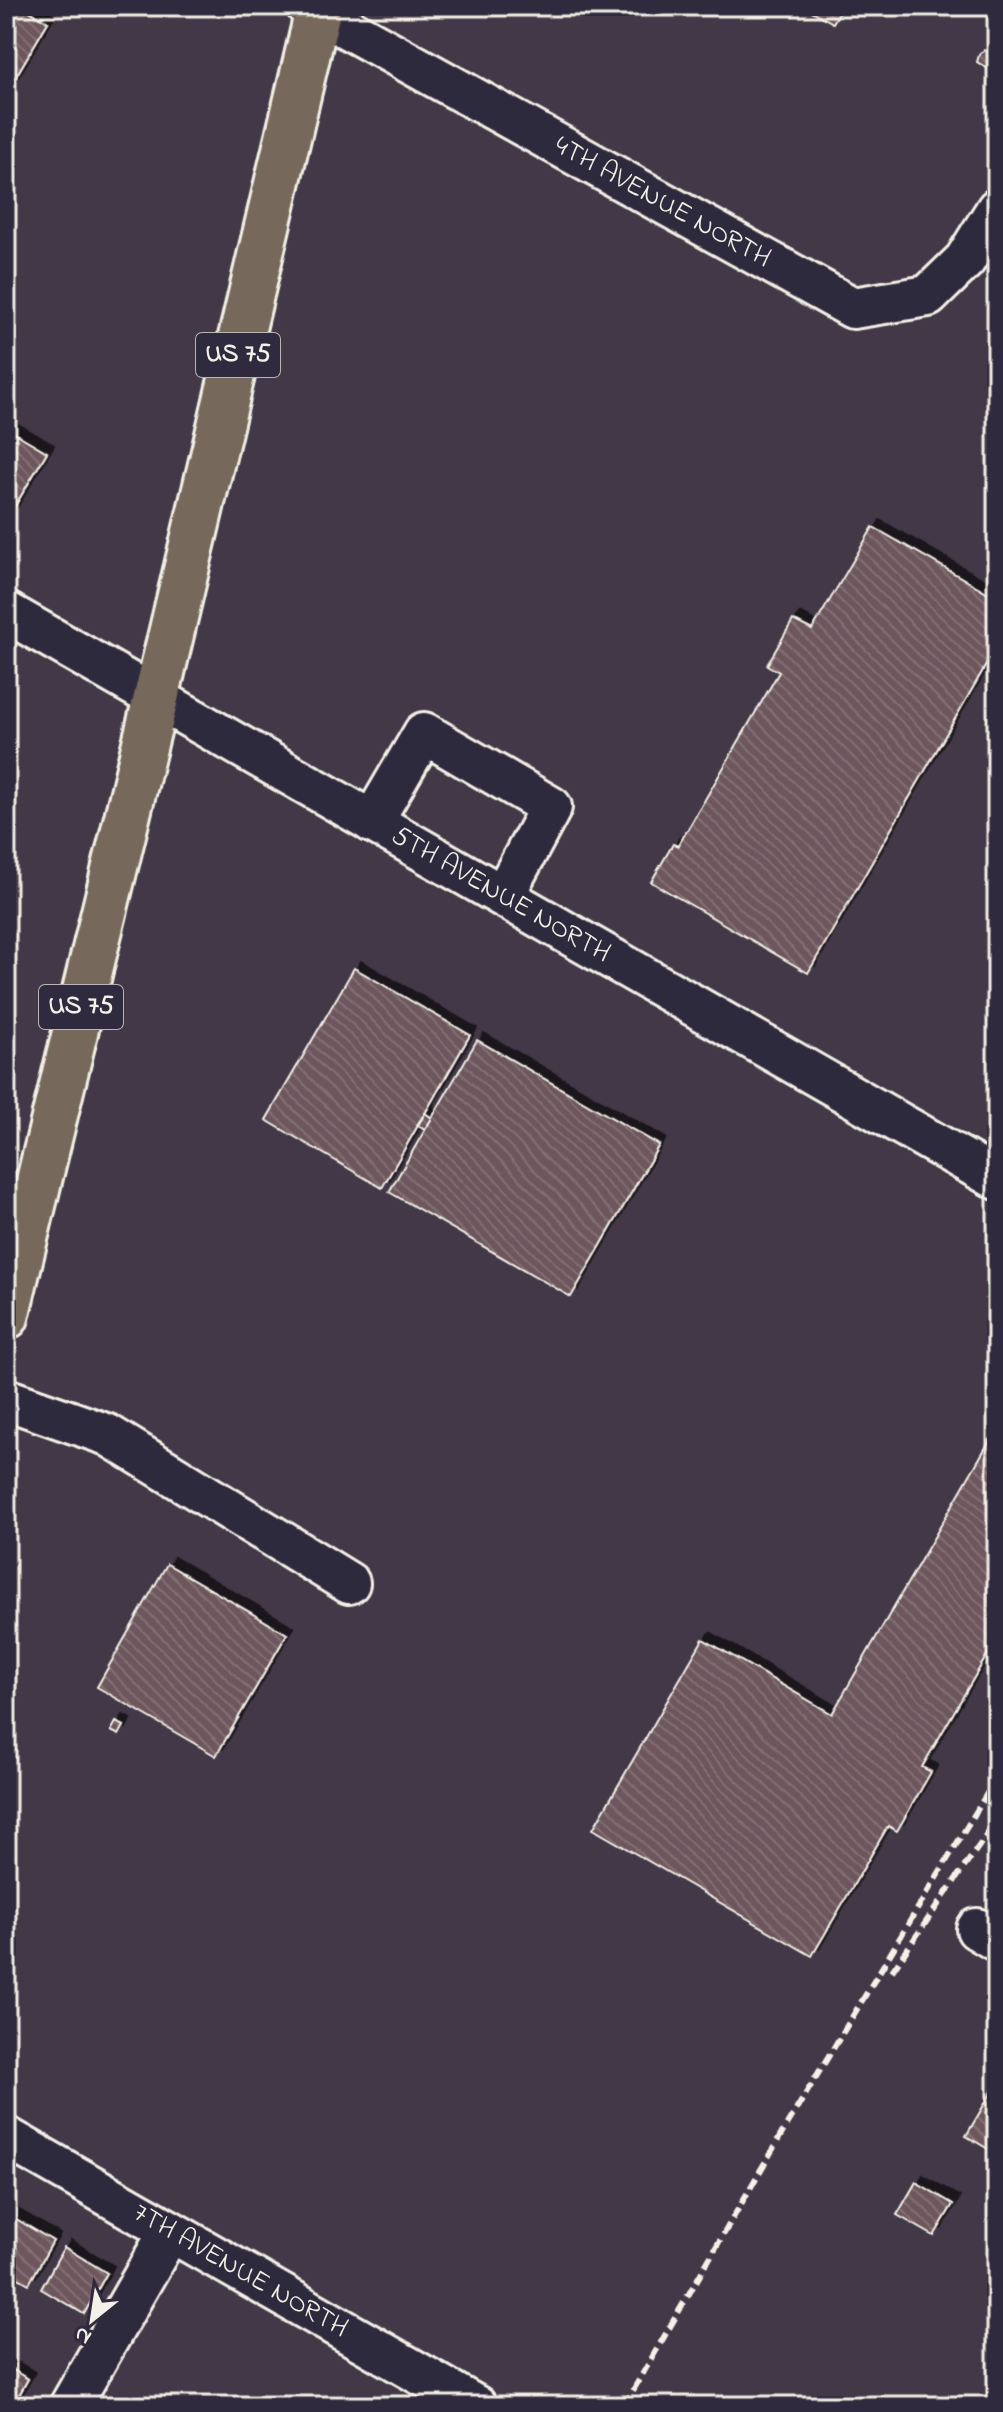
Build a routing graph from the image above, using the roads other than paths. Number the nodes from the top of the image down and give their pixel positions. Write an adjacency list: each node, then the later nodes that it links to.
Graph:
1 (317, 8): 2 (street, 4TH AVENUE NORTH); 4 (main road, US 75)
2 (997, 209)
3 (6, 612): 4 (street, 5TH AVENUE NORTH)
4 (156, 698): 5 (street, 5TH AVENUE NORTH); 8 (main road, US 75)
5 (372, 822): 6 (street, 5TH AVENUE NORTH); 6 (street)
6 (503, 896): 7 (street, 5TH AVENUE NORTH)
7 (997, 1179)
8 (6, 1317)
9 (6, 1399): 10 (street)
10 (349, 1583)
11 (6, 2137): 12 (street, 7TH AVENUE NORTH)
12 (170, 2231): 13 (street); 14 (street, 7TH AVENUE NORTH)
13 (70, 2406)
14 (476, 2406)

